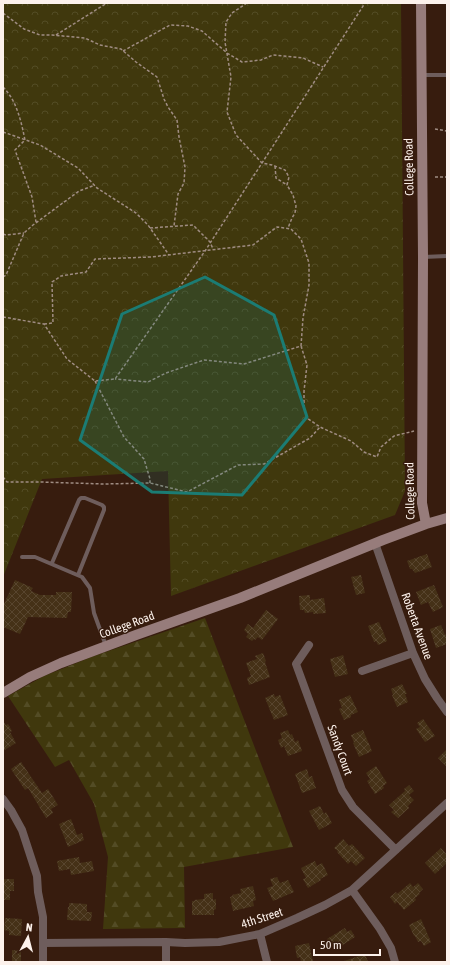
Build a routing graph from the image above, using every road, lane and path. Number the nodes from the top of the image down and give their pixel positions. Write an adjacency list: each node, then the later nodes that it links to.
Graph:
1 (107, 3): 6 (path)
2 (247, 3): 8 (path)
3 (421, 3): 10 (street, College Road)
4 (364, 4): 9 (path)
5 (3, 13): 6 (path)
6 (56, 35): 7 (path)
7 (123, 51): 8 (path); 24 (path)
8 (227, 53): 9 (path); 17 (path)
9 (323, 68): 17 (path)
10 (422, 75): 11 (lane); 34 (street, College Road)
11 (447, 75)
12 (3, 87): 16 (path)
13 (435, 129): 14 (path)
14 (447, 130)
15 (3, 132): 16 (path)
16 (25, 140): 22 (path); 23 (path)
17 (262, 163): 18 (path); 29 (path)
18 (276, 166): 21 (path); 21 (path)
19 (447, 176): 20 (path)
20 (435, 177)
21 (287, 185): 26 (path)
22 (95, 186): 23 (path); 25 (path)
23 (36, 222): 27 (path)
24 (174, 226): 25 (path); 29 (path)
25 (150, 228): 32 (path)
26 (288, 228): 30 (path); 38 (path)
27 (24, 233): 28 (path); 35 (path)
28 (3, 234)
29 (210, 242): 30 (path); 31 (path)
30 (214, 250): 31 (path)
31 (205, 251): 32 (path); 39 (path)
32 (169, 255): 37 (path)
33 (447, 256): 34 (lane)
34 (423, 257): 42 (street, College Road)
35 (3, 277)
36 (3, 317): 37 (path)
37 (44, 324): 40 (path)
38 (301, 346): 39 (path); 41 (path)
39 (115, 379): 40 (path)
40 (95, 381): 44 (path)
41 (320, 427): 42 (path); 44 (path)
42 (423, 429): 46 (street, College Road)
43 (3, 477): 44 (path)
44 (150, 483)
45 (447, 518): 46 (street)
46 (426, 524): 47 (street, College Road)
47 (375, 544): 52 (street, College Road); 53 (street, Roberta Avenue)
48 (22, 557): 49 (lane)
49 (52, 563): 50 (lane); 50 (lane)
50 (78, 575): 52 (lane)
51 (309, 645): 59 (street, Sandy Court)
52 (107, 646): 55 (street, College Road)
53 (414, 653): 54 (street); 56 (street, Roberta Avenue)
54 (362, 671)
55 (3, 692)
56 (447, 712)
57 (3, 799): 63 (street)
58 (447, 803): 59 (street, 4th Street)
59 (396, 850): 60 (street, 4th Street)
60 (352, 890): 61 (street, 4th Street); 67 (street)
61 (260, 934): 62 (street, 4th Street); 66 (street)
62 (166, 942): 63 (street, 4th Street); 65 (street)
63 (43, 943): 64 (street)
64 (43, 962)
65 (166, 962)
66 (267, 962)
67 (396, 962)

